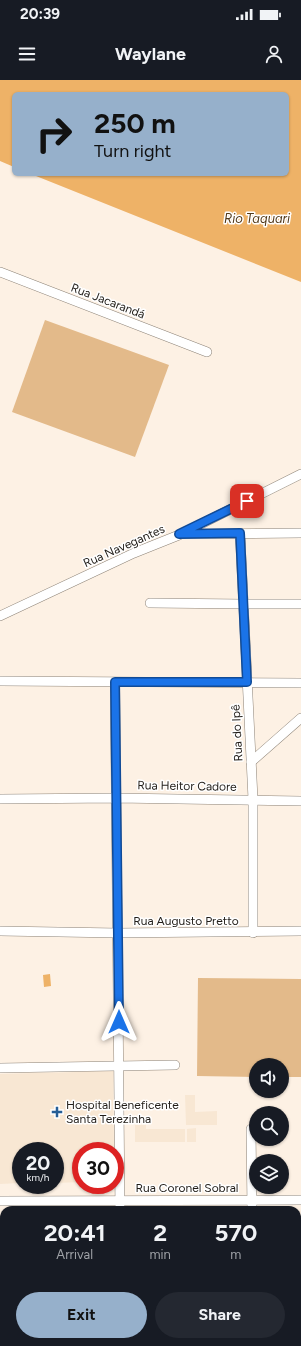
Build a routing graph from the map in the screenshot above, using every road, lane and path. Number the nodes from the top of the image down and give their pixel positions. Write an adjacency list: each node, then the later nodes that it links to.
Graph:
1 (0, 272): 2 (street, Rua Jacarandá)
2 (207, 352)
3 (301, 474): 6 (street, Rua Navegantes)
4 (240, 533): 5 (street); 6 (street); 8 (street, Rua do Ipê)
5 (301, 533)
6 (179, 534): 10 (street, Rua Navegantes)
7 (150, 603): 8 (street)
8 (244, 604): 9 (street); 13 (street, Rua do Ipê)
9 (301, 604)
10 (0, 616)
11 (0, 681): 12 (street)
12 (115, 682): 13 (street); 17 (street)
13 (247, 682): 14 (street); 16 (street, Rua do Ipê)
14 (301, 683)
15 (301, 718): 16 (street)
16 (251, 762): 19 (street, Rua do Ipê)
17 (117, 798): 18 (street, Rua Heitor Cadore); 19 (street, Rua Heitor Cadore); 24 (street)
18 (0, 799)
19 (253, 799): 20 (street, Rua Heitor Cadore); 23 (street, Rua do Ipê)
20 (301, 801)
21 (0, 931): 24 (street, Rua Augusto Pretto)
22 (301, 931): 23 (street, Rua Augusto Pretto)
23 (253, 932): 24 (street, Rua Augusto Pretto)
24 (118, 933): 26 (street)
25 (175, 1065): 26 (street)
26 (119, 1066): 27 (street); 30 (street)
27 (0, 1068)
28 (251, 1146): 31 (street)
29 (0, 1200): 30 (street, Rua Coronel Sobral)
30 (120, 1200): 31 (street, Rua Coronel Sobral); 33 (street)
31 (251, 1200): 32 (street, Rua Coronel Sobral); 34 (street)
32 (301, 1200)
33 (120, 1206)
34 (252, 1206)

